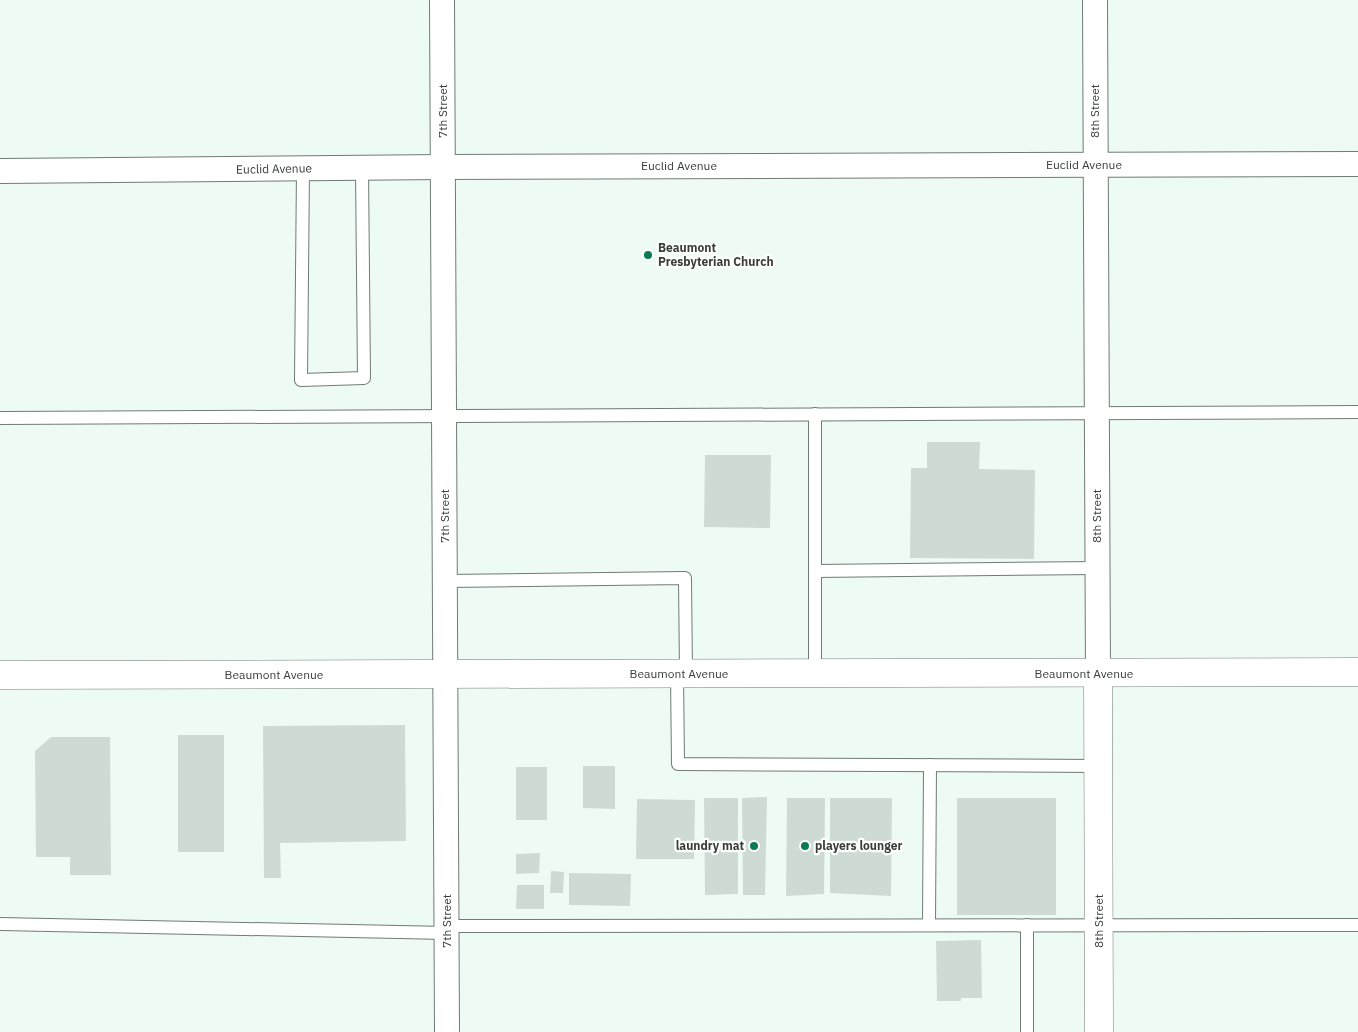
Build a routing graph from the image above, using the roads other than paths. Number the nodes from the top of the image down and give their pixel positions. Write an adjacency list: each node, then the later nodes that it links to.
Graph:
1 (442, 0): 5 (street, 7th Street)
2 (1095, 0): 4 (street, 8th Street)
3 (1358, 164): 4 (street, Euclid Avenue)
4 (1096, 165): 5 (street, Euclid Avenue); 10 (street, 8th Street)
5 (443, 167): 6 (street, Euclid Avenue); 12 (street, 7th Street)
6 (362, 168): 7 (street, Euclid Avenue); 7 (lane)
7 (303, 169): 8 (street, Euclid Avenue)
8 (0, 171)
9 (1358, 412): 10 (lane)
10 (1096, 413): 11 (lane); 14 (street, 8th Street)
11 (815, 414): 12 (lane); 15 (lane)
12 (444, 416): 13 (lane); 16 (street, 7th Street)
13 (0, 418)
14 (1097, 568): 15 (lane); 21 (street, 8th Street)
15 (815, 571): 20 (lane)
16 (445, 581): 18 (street, 7th Street); 19 (lane)
17 (1358, 672): 21 (main road, Beaumont Avenue)
18 (446, 674): 19 (main road, Beaumont Avenue); 22 (main road, Beaumont Avenue); 30 (street, 7th Street)
19 (682, 674): 20 (main road, Beaumont Avenue); 23 (lane)
20 (815, 674): 21 (main road, Beaumont Avenue)
21 (1098, 674): 24 (main road, 8th Street)
22 (0, 675)
23 (930, 765): 24 (lane); 26 (lane)
24 (1098, 766): 28 (main road, 8th Street)
25 (0, 924): 30 (lane)
26 (929, 925): 27 (lane); 30 (lane)
27 (1027, 925): 28 (lane); 32 (lane)
28 (1099, 925): 29 (lane); 33 (main road, 8th Street)
29 (1358, 925)
30 (447, 929): 31 (street, 7th Street)
31 (447, 1032)
32 (1027, 1032)
33 (1099, 1032)

